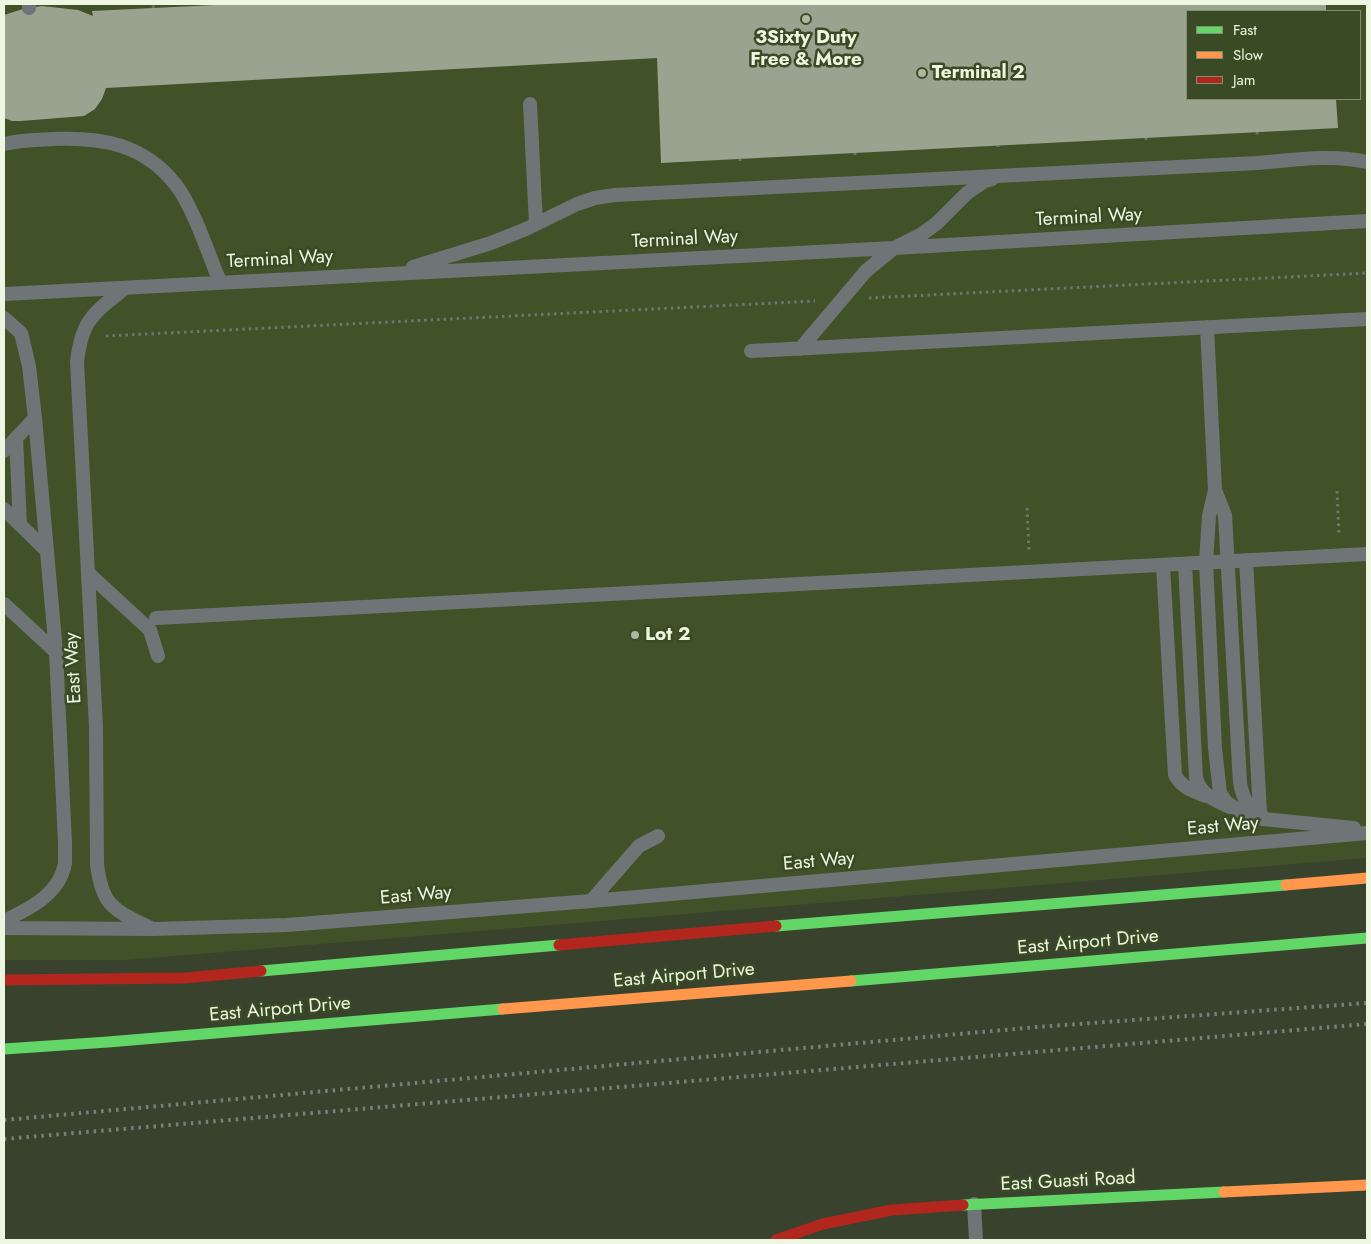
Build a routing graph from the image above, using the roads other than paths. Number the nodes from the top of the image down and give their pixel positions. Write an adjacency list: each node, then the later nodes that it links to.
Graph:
1 (530, 104): 6 (lane)
2 (4, 144): 9 (lane)
3 (1367, 162): 4 (lane)
4 (999, 176): 6 (lane); 7 (lane)
5 (1367, 221): 7 (lane, Terminal Way)
6 (536, 224): 8 (lane)
7 (894, 248): 8 (lane, Terminal Way); 15 (lane)
8 (392, 273): 9 (lane, Terminal Way)
9 (220, 282): 10 (lane, Terminal Way)
10 (125, 288): 11 (lane, Terminal Way); 30 (lane, East Way)
11 (4, 294)
12 (4, 318): 17 (lane, East Way)
13 (1364, 318): 14 (lane)
14 (1207, 327): 15 (lane); 20 (lane)
15 (800, 349): 16 (lane)
16 (752, 351)
17 (36, 418): 18 (lane); 23 (lane, East Way)
18 (16, 438): 19 (lane); 22 (lane)
19 (4, 451)
20 (1215, 490): 26 (lane); 27 (lane)
21 (4, 509): 22 (lane)
22 (20, 525): 23 (lane)
23 (47, 551): 33 (lane, East Way)
24 (1367, 554): 25 (lane)
25 (1246, 560): 26 (lane); 37 (lane)
26 (1227, 561): 27 (lane); 37 (lane)
27 (1206, 562): 28 (lane); 36 (lane)
28 (1185, 564): 29 (lane); 35 (lane)
29 (1162, 565): 32 (lane); 35 (lane)
30 (88, 573): 34 (lane); 44 (lane, East Way)
31 (4, 604): 33 (lane)
32 (156, 618)
33 (56, 652): 42 (lane, East Way)
34 (158, 656)
35 (1207, 796): 36 (lane)
36 (1241, 812): 37 (lane)
37 (1263, 819): 38 (lane)
38 (1367, 831): 41 (lane, East Way)
39 (658, 836): 41 (lane)
40 (1367, 878): 46 (main road)
41 (591, 901): 44 (lane, East Way)
42 (4, 921)
43 (4, 928): 44 (lane)
44 (154, 929)
45 (1367, 938): 47 (main road, East Airport Drive)
46 (4, 980)
47 (4, 1049)
48 (1367, 1185): 49 (main road, East Guasti Road)
49 (974, 1204): 50 (main road, East Guasti Road); 51 (lane)
50 (776, 1240)
51 (976, 1240)

